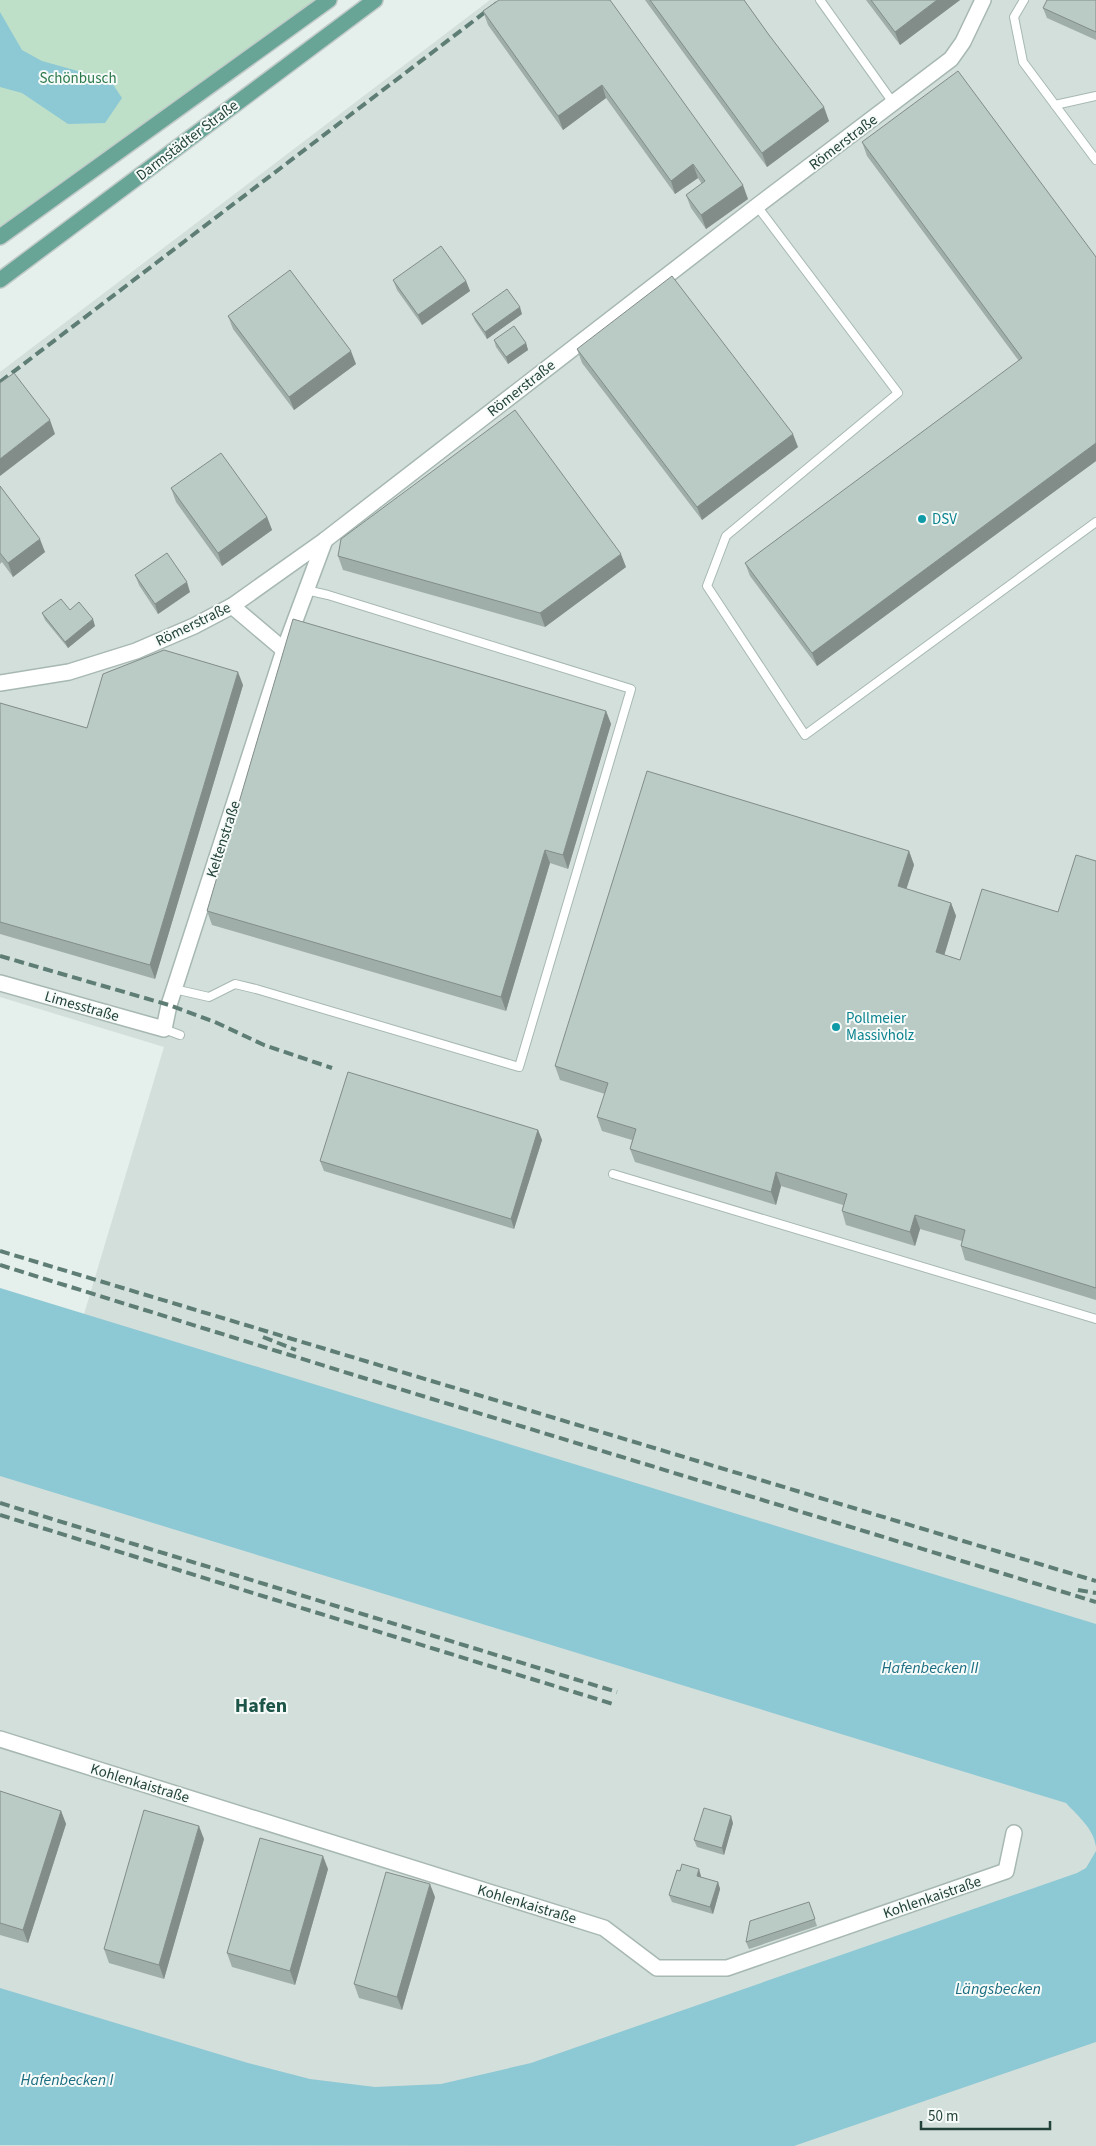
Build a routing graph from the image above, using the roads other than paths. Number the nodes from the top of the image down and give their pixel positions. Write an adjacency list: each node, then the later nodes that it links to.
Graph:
1 (329, 0): 11 (main road, Darmstädter Straße)
2 (374, 0): 12 (main road, Darmstädter Straße)
3 (820, 0): 7 (lane)
4 (983, 0): 7 (street, Römerstraße)
5 (1024, 0): 8 (lane)
6 (1096, 96): 8 (lane)
7 (894, 104): 10 (street, Römerstraße)
8 (1055, 105): 9 (lane)
9 (1096, 160)
10 (757, 206): 13 (lane); 14 (street, Römerstraße)
11 (0, 237)
12 (0, 280)
13 (1096, 522)
14 (325, 540): 15 (street, Keltenstraße); 16 (street, Römerstraße)
15 (306, 590): 17 (street, Keltenstraße); 20 (lane)
16 (232, 606): 17 (street); 18 (street, Römerstraße)
17 (284, 650): 20 (street, Keltenstraße)
18 (0, 683)
19 (0, 983): 21 (street, Limesstraße)
20 (174, 989): 21 (street, Keltenstraße)
21 (164, 1029): 22 (lane)
22 (180, 1035)
23 (612, 1174): 24 (lane)
24 (1096, 1319)
25 (0, 1739): 26 (street, Kohlenkaistraße)
26 (1014, 1833)

